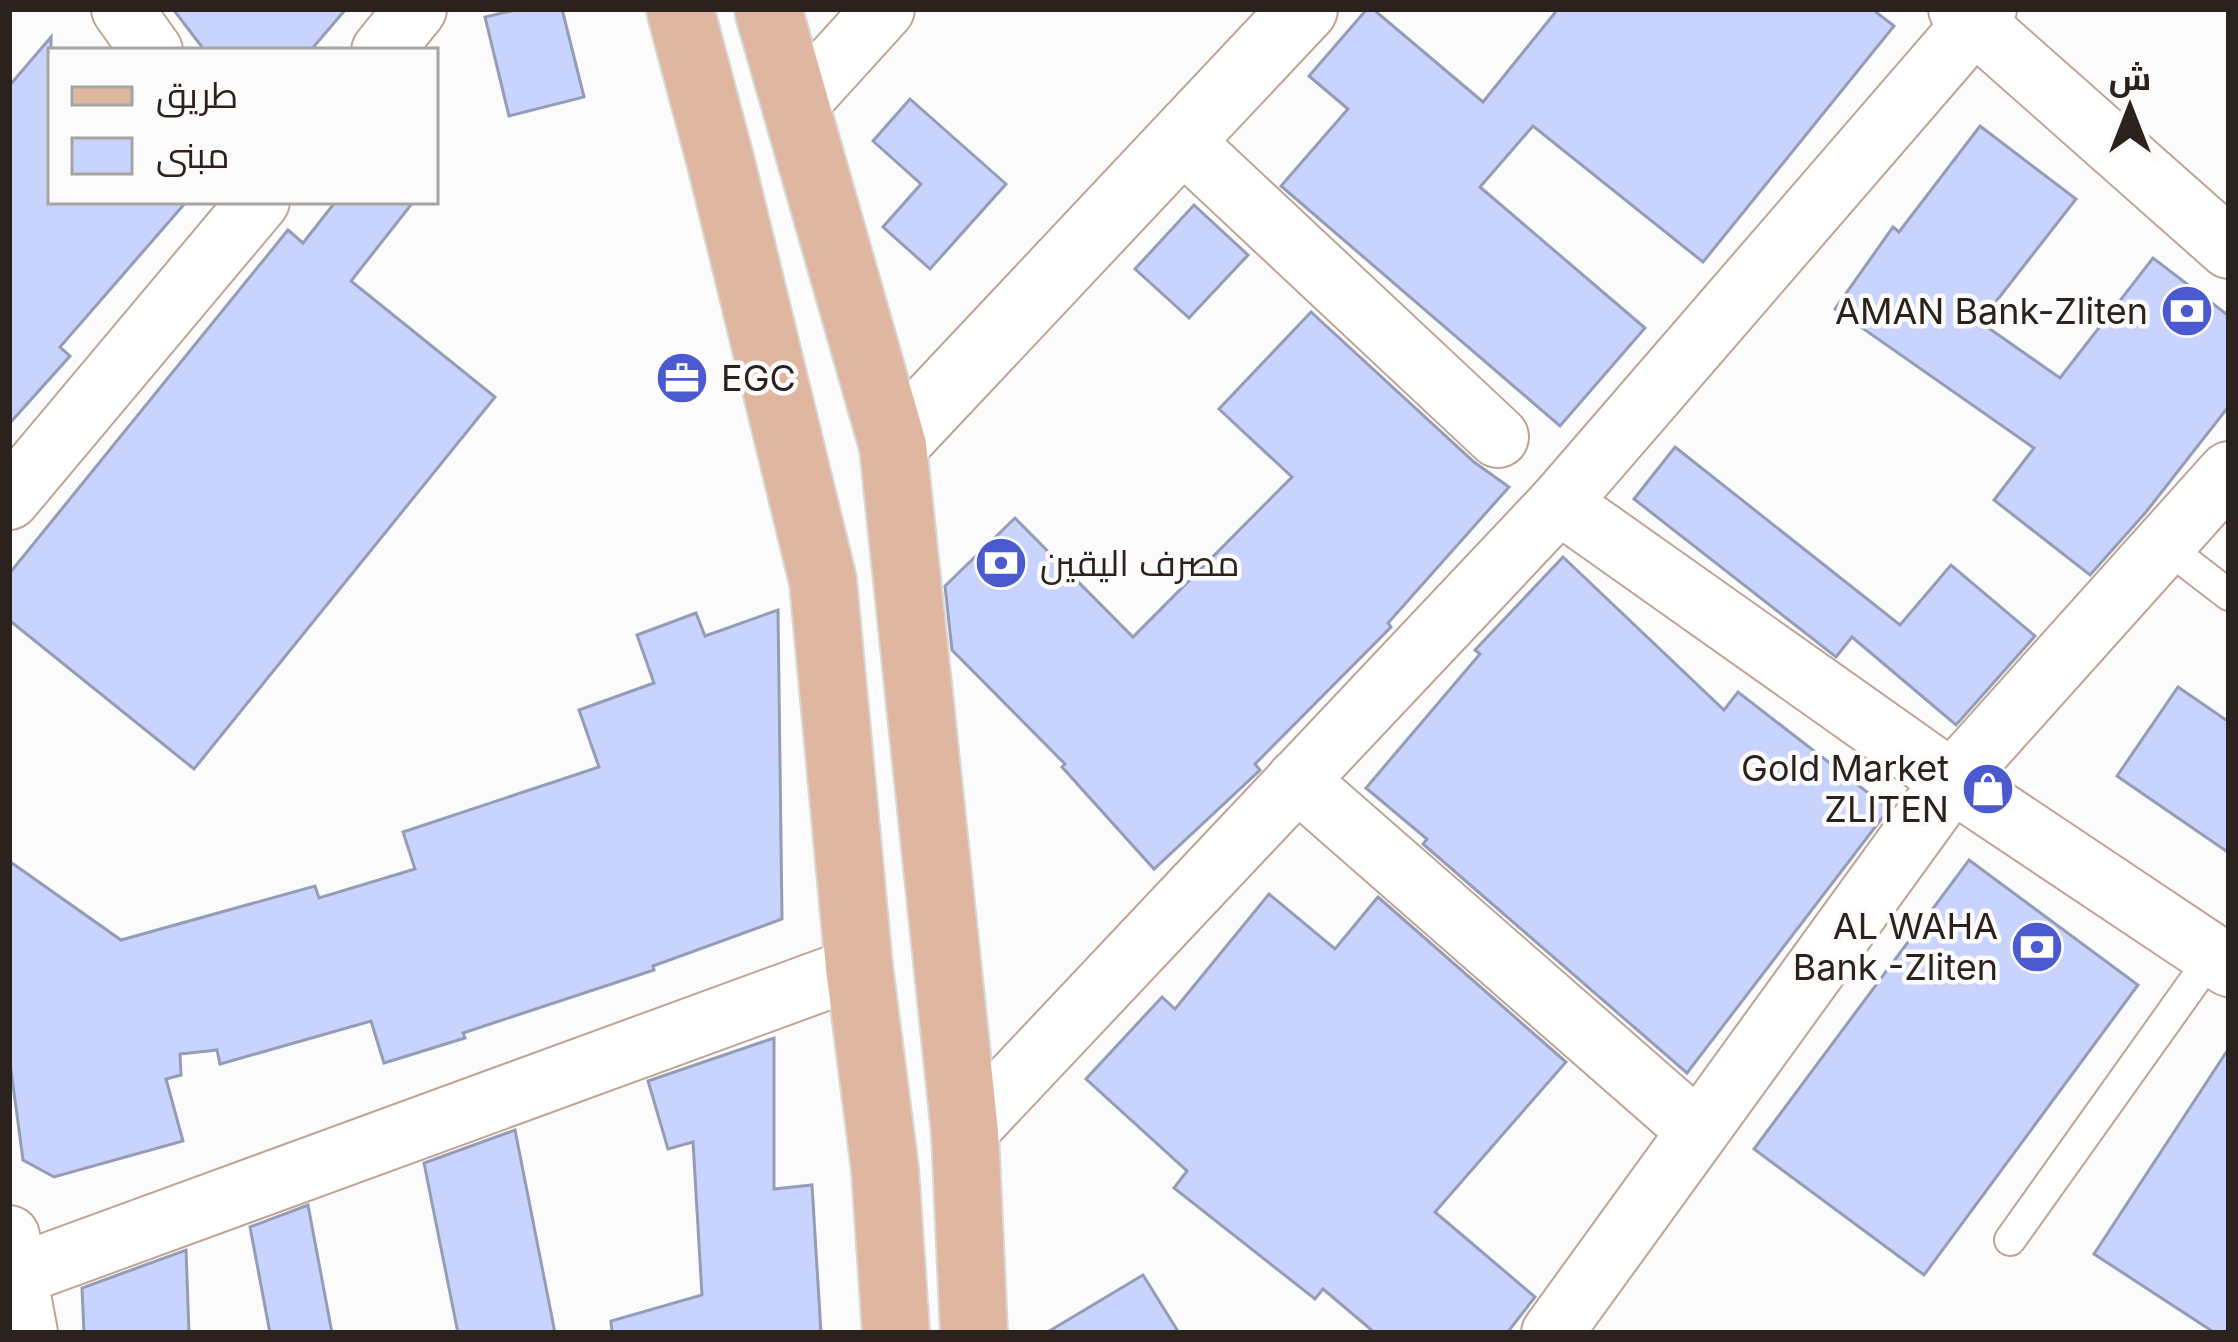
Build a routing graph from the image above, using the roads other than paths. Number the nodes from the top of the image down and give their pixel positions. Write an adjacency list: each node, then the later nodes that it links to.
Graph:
1 (122, 9): 8 (street)
2 (416, 9): 9 (street)
3 (680, 9): 24 (main road)
4 (768, 9): 10 (main road)
5 (884, 9): 10 (street)
6 (1304, 9): 11 (street)
7 (1973, 14): 13 (street); 18 (street)
8 (150, 48)
9 (384, 48)
10 (795, 107): 15 (main road)
11 (1180, 140): 14 (street); 15 (street)
12 (256, 204): 17 (street)
13 (2229, 248)
14 (1498, 437)
15 (893, 446): 26 (main road)
16 (2229, 472): 19 (street)
17 (9, 499)
18 (1559, 503): 21 (street); 22 (street)
19 (2164, 545): 20 (lane); 22 (street)
20 (2229, 595)
21 (1298, 780): 25 (street); 26 (street)
22 (1952, 781): 23 (street); 25 (street)
23 (2221, 961): 27 (lane)
24 (859, 967): 28 (street); 30 (main road)
25 (1698, 1132): 32 (street)
26 (965, 1133): 31 (main road)
27 (2010, 1240)
28 (11, 1263): 29 (street)
29 (27, 1333)
30 (896, 1333)
31 (974, 1333)
32 (1552, 1333)

